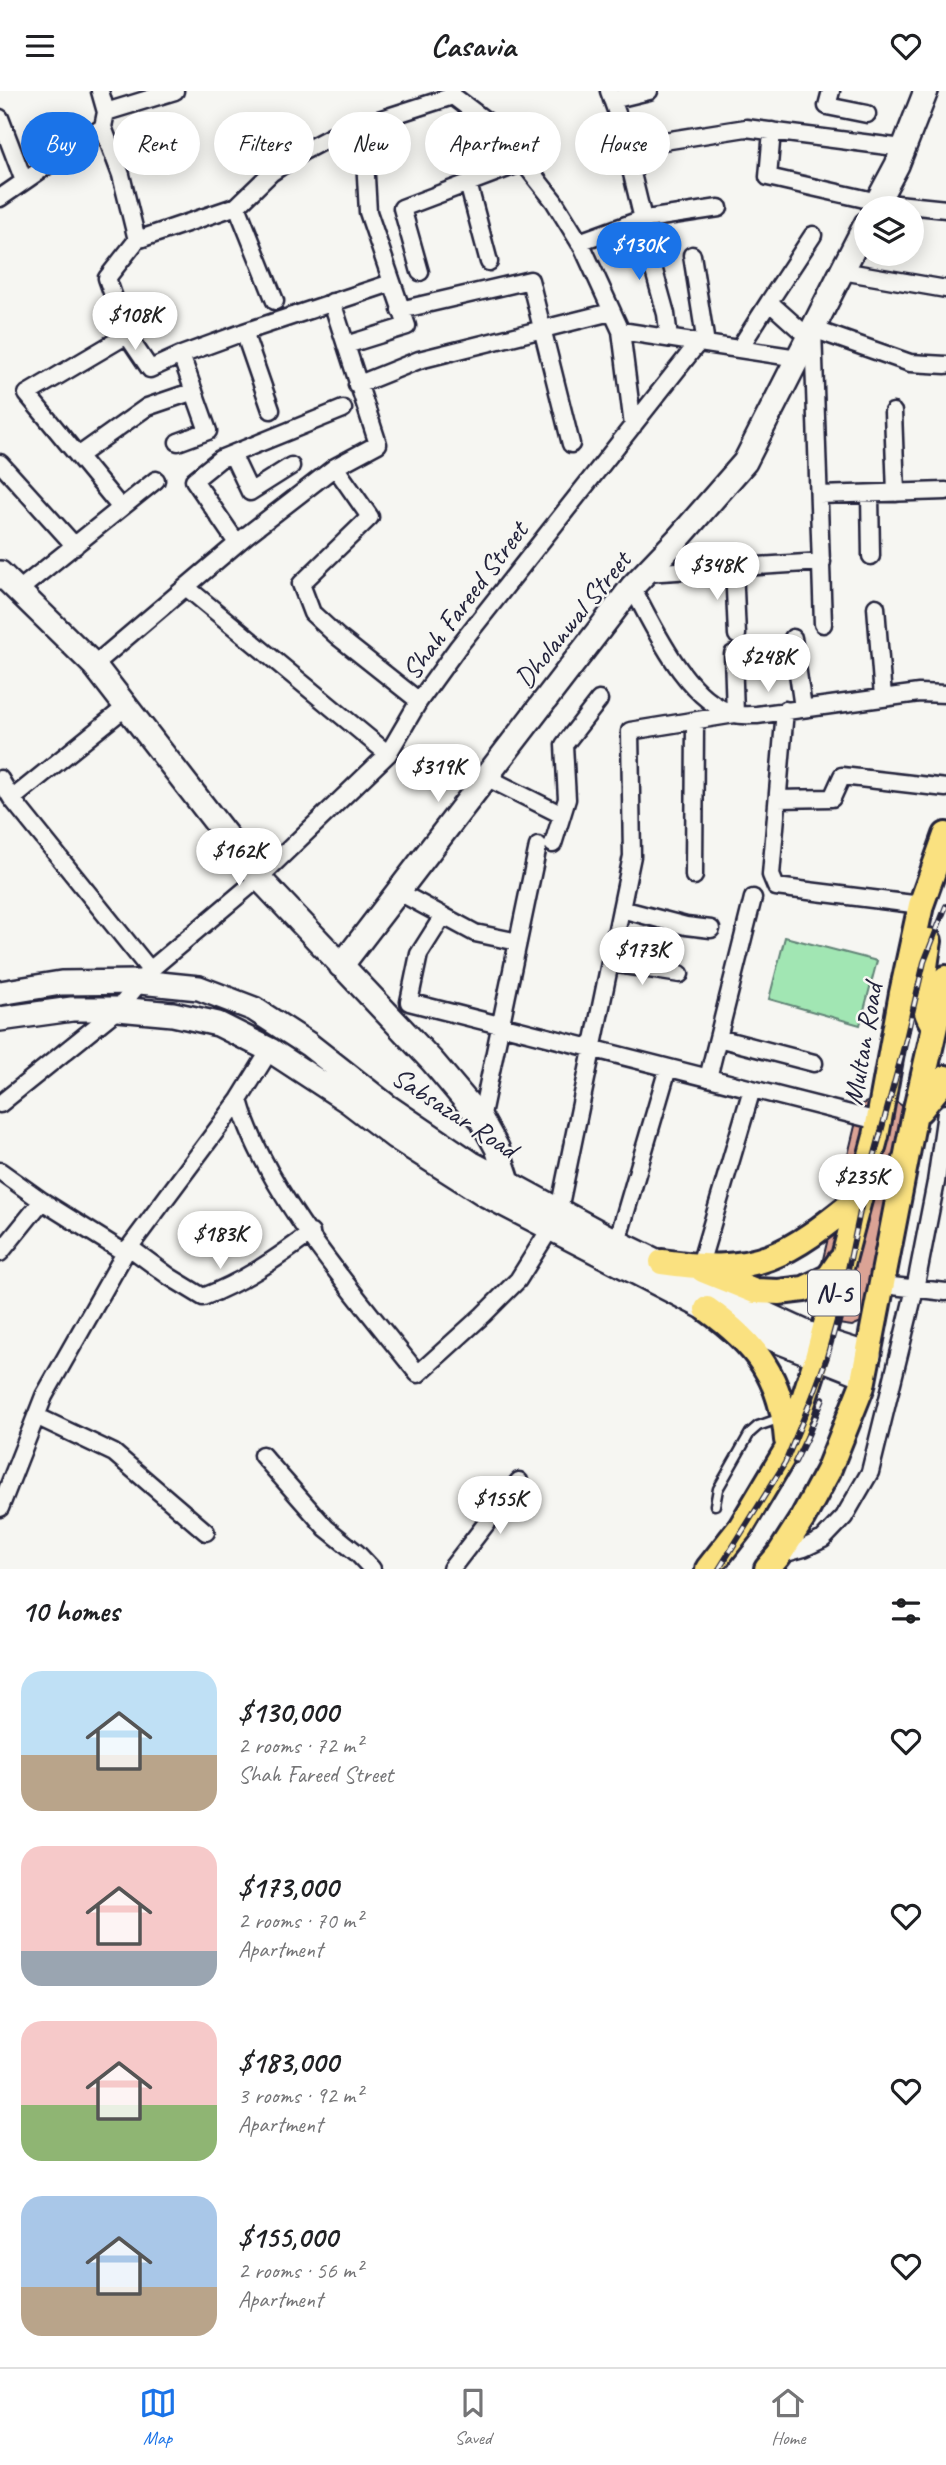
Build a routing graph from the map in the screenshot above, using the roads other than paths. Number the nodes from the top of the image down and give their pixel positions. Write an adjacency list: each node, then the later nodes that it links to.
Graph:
1 (100, 91): 12 (street)
2 (175, 91): 12 (street)
3 (649, 91): 7 (street)
4 (831, 91): 10 (street)
5 (926, 91): 16 (main road)
6 (453, 94): 8 (street); 9 (street)
7 (610, 96)
8 (399, 112)
9 (476, 112)
10 (867, 114)
11 (0, 118): 21 (street)
12 (105, 120): 21 (street); 32 (street)
13 (772, 131): 15 (street); 16 (street); 25 (street)
14 (328, 138): 26 (street)
15 (670, 140)
16 (903, 149): 23 (main road)
17 (366, 175): 39 (street)
18 (489, 175): 22 (street)
19 (534, 175): 33 (street)
20 (632, 175): 30 (street)
21 (24, 181): 24 (street)
22 (468, 183): 36 (street); 38 (street)
23 (880, 196)
24 (0, 198)
25 (854, 199)
26 (237, 206): 32 (street); 41 (street)
27 (719, 208): 30 (street)
28 (924, 208): 29 (street)
29 (946, 209)
30 (642, 220): 33 (street); 51 (street)
31 (813, 235): 43 (street)
32 (137, 240): 50 (street)
33 (579, 242): 45 (street)
34 (854, 248): 37 (main road, Dholanwal Street)
35 (692, 255): 52 (street)
36 (489, 262)
37 (842, 271): 40 (street); 49 (main road, Dholanwal Street)
38 (420, 272)
39 (391, 283): 42 (street); 44 (street)
40 (946, 289)
41 (275, 301)
42 (332, 302): 48 (street); 53 (street)
43 (769, 302): 49 (street); 54 (street)
44 (400, 310): 46 (street); 53 (street)
45 (611, 311): 46 (street); 47 (street)
46 (542, 329): 58 (street); 65 (street)
47 (621, 331): 51 (street); 63 (street)
48 (244, 332): 55 (street); 61 (street)
49 (810, 333): 56 (main road, Dholanwal Street); 57 (street); 75 (street)
50 (127, 335): 55 (street); 67 (street)
51 (669, 338): 52 (street)
52 (702, 343): 54 (street); 63 (street, Shah Fareed Street)
53 (346, 345): 58 (street)
54 (739, 349): 56 (street)
55 (181, 355): 59 (street)
56 (798, 358): 83 (main road, Dholanwal Street)
57 (946, 365)
58 (357, 385): 70 (street)
59 (194, 391): 64 (street); 67 (street)
60 (343, 409): 66 (street)
61 (271, 410)
62 (893, 412): 74 (street)
63 (633, 426): 95 (street, Shah Fareed Street)
64 (178, 442)
65 (571, 444)
66 (232, 453): 69 (street); 77 (street)
67 (78, 456): 76 (street)
68 (0, 463): 78 (street)
69 (291, 466)
70 (335, 467): 77 (street); 95 (street)
71 (156, 480): 76 (street)
72 (946, 491): 74 (street)
73 (870, 493): 74 (street); 75 (street); 79 (street)
74 (896, 493)
75 (819, 495): 80 (street)
76 (121, 508): 78 (street)
77 (237, 543): 84 (street)
78 (75, 546): 85 (street)
79 (871, 556)
80 (822, 562): 81 (street); 87 (street)
81 (734, 567): 83 (street); 88 (street)
82 (0, 573): 85 (main road)
83 (638, 580): 99 (street); 102 (main road, Dholanwal Street)
84 (186, 587): 91 (street); 101 (street)
85 (19, 590): 91 (main road)
86 (876, 607): 93 (street)
87 (823, 624)
88 (737, 635)
89 (793, 638): 97 (street)
90 (733, 654): 99 (street)
91 (94, 665): 96 (main road)
92 (946, 694): 93 (street)
93 (883, 697): 97 (street)
94 (599, 700): 107 (street)
95 (419, 701): 101 (street, Shah Fareed Street)
96 (127, 706): 105 (street); 110 (main road)
97 (803, 708): 98 (street)
98 (785, 710): 99 (street); 106 (street)
99 (735, 714): 100 (street)
100 (695, 721): 109 (street); 114 (street)
101 (388, 754): 110 (street, Shah Fareed Street)
102 (486, 777): 107 (street); 111 (main road, Dholanwal Street)
103 (0, 779): 105 (street)
104 (946, 788): 106 (street)
105 (12, 799): 121 (street)
106 (778, 799): 113 (street)
107 (562, 815): 117 (street)
108 (946, 838): 113 (main road, Multan Road / N-5); 125 (main road)
109 (694, 876)
110 (260, 878): 119 (main road); 121 (street, Shah Fareed Street)
111 (399, 892): 115 (street); 119 (main road, Dholanwal Street)
112 (753, 898): 128 (street)
113 (921, 905): 141 (main road, Multan Road / N-5)
114 (621, 909): 116 (street); 118 (street)
115 (443, 916): 117 (street); 127 (street)
116 (711, 929)
117 (518, 943): 127 (street)
118 (610, 963): 120 (street); 129 (street)
119 (341, 966): 140 (main road)
120 (681, 974)
121 (145, 976): 123 (main road, Sabsazar Road); 124 (street, Shah Fareed Street); 143 (main road, Sabsazar Road)
122 (946, 978): 125 (main road, N-5)
123 (0, 992)
124 (118, 1009): 126 (main road, Sabsazar Road); 130 (main road, Sabsazar Road); 137 (street, Shah Fareed Street)
125 (939, 1016): 139 (main road, N-5); 141 (main road)
126 (0, 1019)
127 (501, 1025): 129 (street); 140 (street)
128 (718, 1038): 131 (street); 133 (street)
129 (593, 1049): 132 (street); 147 (street)
130 (270, 1050): 136 (street); 143 (main road, Sabsazar Road)
131 (814, 1063)
132 (667, 1068): 133 (street); 149 (street)
133 (708, 1078): 135 (street)
134 (946, 1078): 139 (main road)
135 (752, 1089): 141 (street); 154 (street)
136 (239, 1100): 148 (street); 150 (street)
137 (0, 1104)
138 (946, 1113): 156 (street)
139 (914, 1118): 155 (main road, N-5)
140 (481, 1119): 144 (main road)
141 (877, 1128): 145 (main road, Multan Road / N-5)
142 (0, 1171): 146 (street)
143 (468, 1172): 144 (main road, Sabsazar Road); 147 (main road, Sabsazar Road)
144 (508, 1181): 147 (main road, Sabsazar Road)
145 (859, 1198): 152 (main road, Multan Road / N-5); 154 (main road)
146 (42, 1201): 150 (street); 151 (street)
147 (555, 1219): 148 (street); 149 (main road, Sabsazar Road); 158 (main road, Sabsazar Road)
148 (311, 1233): 150 (street)
149 (617, 1242): 153 (main road, Sabsazar Road)
150 (127, 1250): 161 (street)
151 (0, 1253)
152 (842, 1257): 154 (main road); 159 (main road, Multan Road / N-5)
153 (662, 1262): 154 (main road); 159 (main road, Sabsazar Road)
154 (699, 1268)
155 (883, 1285): 156 (street); 160 (main road, N-5)
156 (915, 1289): 157 (street); 169 (street)
157 (946, 1292)
158 (707, 1309): 159 (main road, Sabsazar Road); 162 (main road)
159 (820, 1349): 160 (main road, Sabsazar Road); 163 (main road, Multan Road / N-5)
160 (867, 1365): 169 (main road, N-5)
161 (36, 1416): 167 (street); 168 (street)
162 (785, 1416): 163 (main road); 166 (lane)
163 (788, 1448): 172 (main road, Multan Road / N-5)
164 (262, 1455): 170 (street)
165 (519, 1481): 171 (street)
166 (715, 1505)
167 (0, 1508)
168 (206, 1532)
169 (773, 1562)
170 (372, 1569)
171 (451, 1569)
172 (708, 1569)

